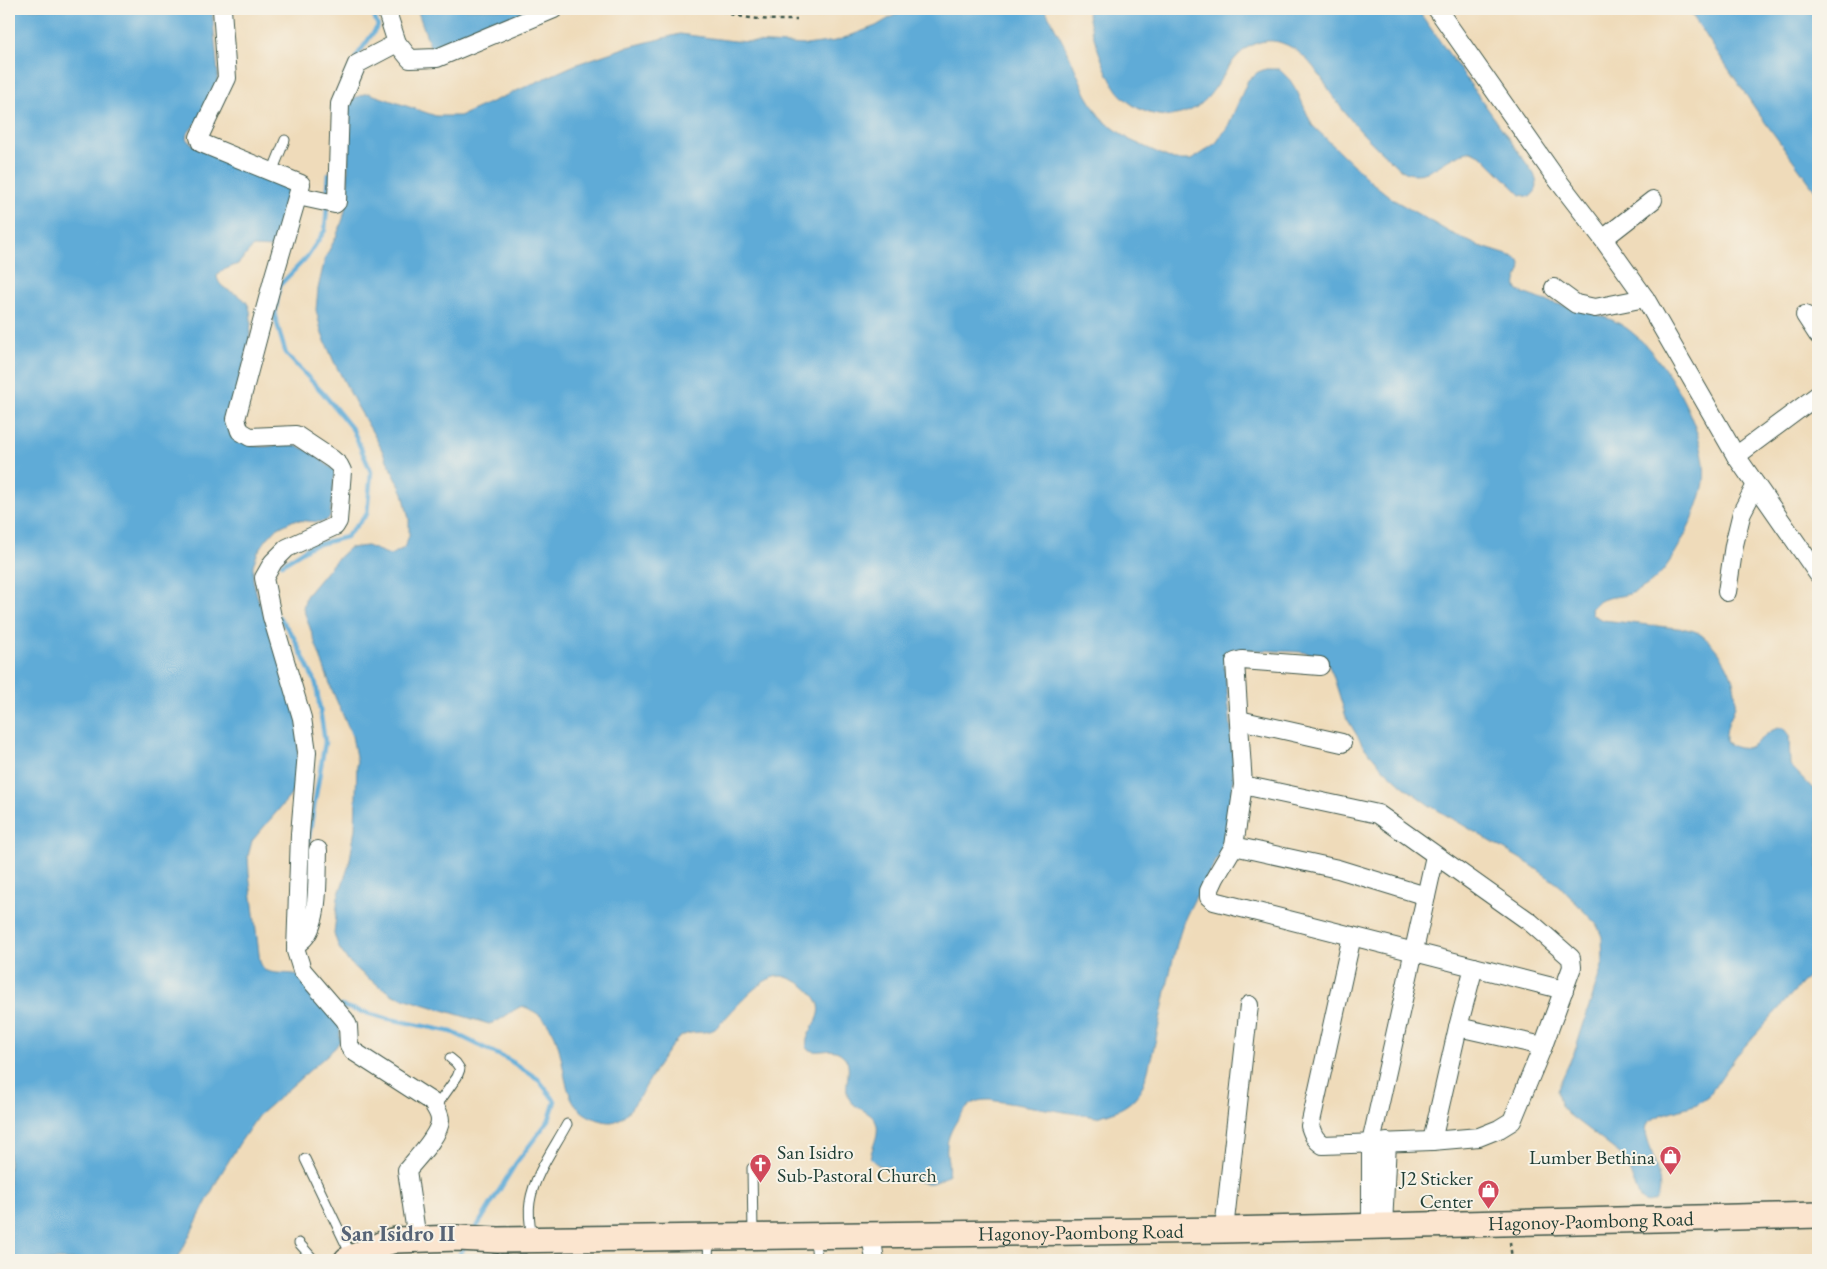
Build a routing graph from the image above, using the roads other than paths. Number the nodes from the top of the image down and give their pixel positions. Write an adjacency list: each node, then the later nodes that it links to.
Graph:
1 (222, 9): 7 (street)
2 (386, 9): 5 (street)
3 (554, 9): 5 (street)
4 (1437, 9): 10 (street)
5 (396, 44): 8 (street)
6 (285, 140): 7 (lane)
7 (272, 172): 8 (street)
8 (298, 196): 29 (street)
9 (1653, 200): 10 (street)
10 (1609, 247): 12 (street)
11 (1554, 288): 12 (street)
12 (1645, 298): 16 (street)
13 (1805, 314): 14 (street)
14 (1818, 335)
15 (1818, 395): 16 (street)
16 (1736, 456): 17 (street)
17 (1756, 485): 18 (street); 19 (street)
18 (1818, 574)
19 (1727, 592)
20 (1320, 666): 21 (street)
21 (1239, 720): 22 (street); 23 (street)
22 (1342, 743)
23 (1243, 785): 24 (street); 26 (street)
24 (1234, 846): 27 (street); 28 (street)
25 (318, 850): 29 (street)
26 (1435, 856): 27 (street); 32 (street)
27 (1426, 896): 30 (street)
28 (1352, 936): 30 (street); 40 (street)
29 (300, 941): 37 (street)
30 (1414, 951): 31 (street); 40 (street)
31 (1474, 967): 32 (street); 34 (street)
32 (1564, 990): 35 (street)
33 (1249, 1005): 45 (street)
34 (1458, 1027): 35 (street); 39 (street)
35 (1543, 1046): 39 (street)
36 (450, 1058): 37 (lane)
37 (435, 1108): 49 (street)
38 (567, 1124): 50 (lane)
39 (1432, 1141): 40 (street)
40 (1379, 1142): 44 (street)
41 (305, 1159): 53 (lane)
42 (752, 1168): 48 (lane)
43 (1818, 1215): 44 (main road, Hagonoy-Paombong Road)
44 (1377, 1226): 45 (main road, Hagonoy-Paombong Road)
45 (1224, 1230): 47 (main road, Hagonoy-Paombong Road)
46 (814, 1235): 47 (main road, Hagonoy-Paombong Road); 48 (main road, Hagonoy-Paombong Road); 55 (lane)
47 (871, 1235): 56 (street)
48 (753, 1236): 52 (main road, Hagonoy-Paombong Road)
49 (417, 1240): 50 (main road, Hagonoy-Paombong Road); 53 (main road, Hagonoy-Paombong Road)
50 (533, 1240): 52 (main road, Hagonoy-Paombong Road)
51 (299, 1243): 54 (lane)
52 (709, 1249)
53 (349, 1259)
54 (314, 1260)
55 (817, 1260)
56 (875, 1260)

